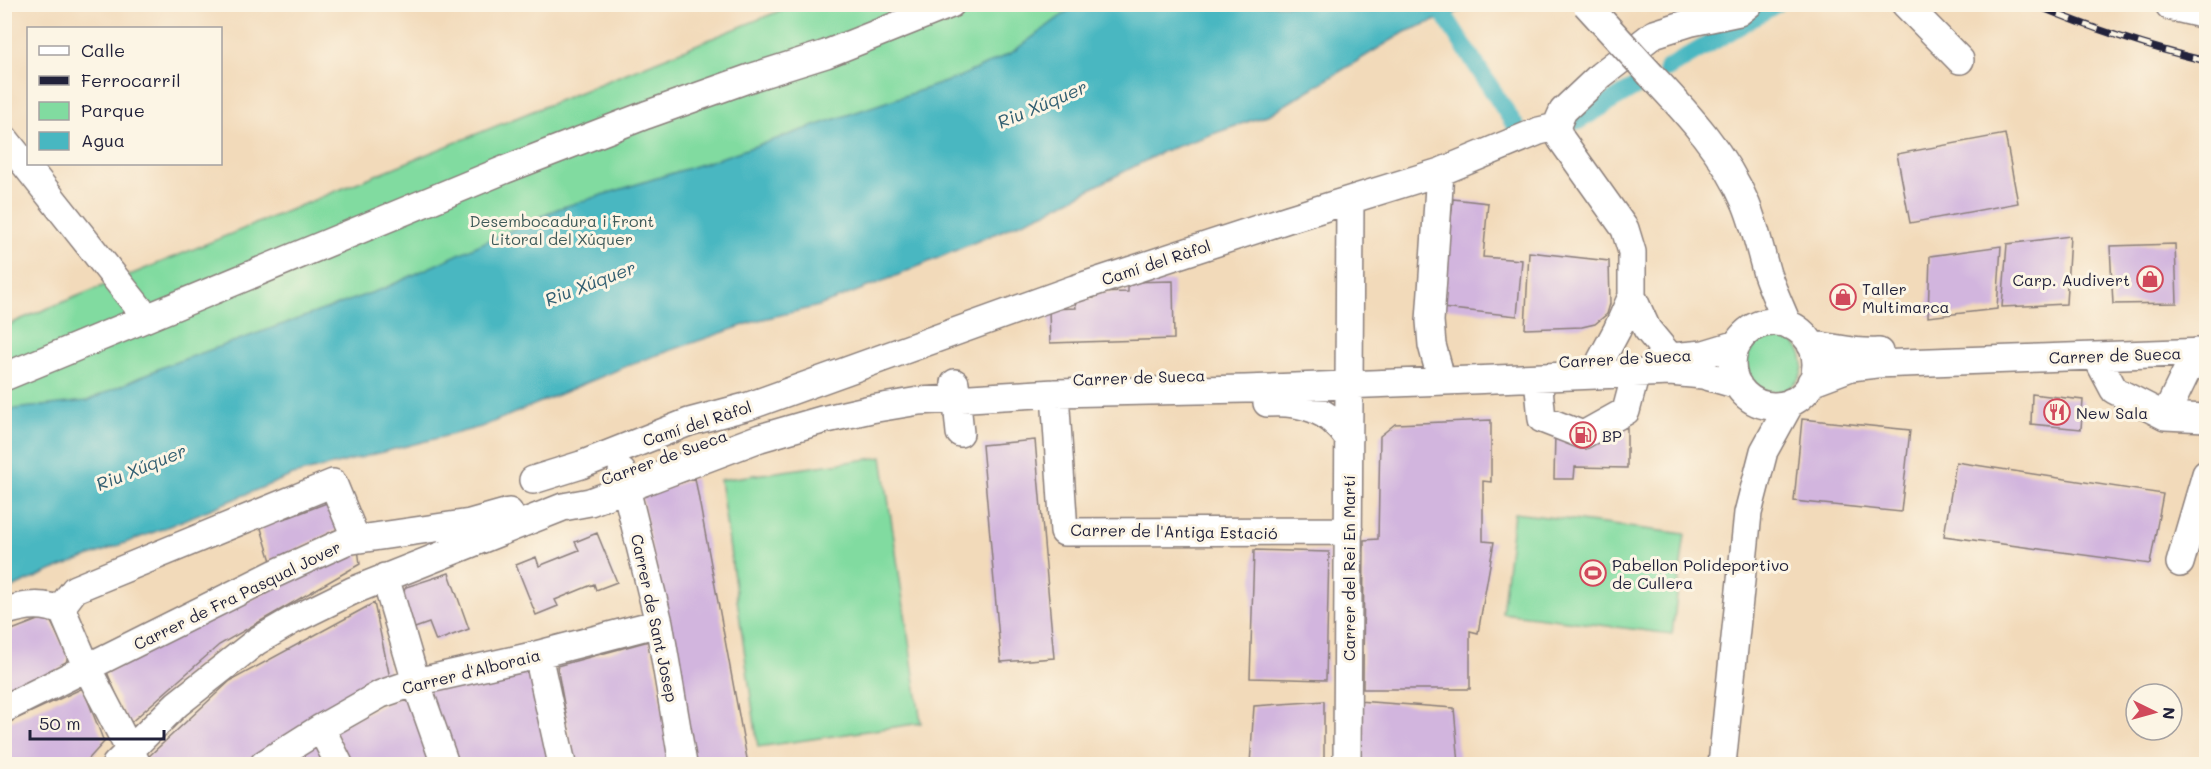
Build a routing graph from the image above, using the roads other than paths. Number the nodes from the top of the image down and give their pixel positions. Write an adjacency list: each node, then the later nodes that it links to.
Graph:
1 (951, 4): 14 (street)
2 (1586, 4): 12 (street, bridge)
3 (1749, 4): 8 (street)
4 (1905, 4): 7 (street)
5 (2172, 4): 6 (highway)
6 (2206, 12)
7 (1960, 60)
8 (1556, 127): 10 (street, Camí del Ràfol); 13 (street)
9 (4, 138): 14 (street)
10 (1440, 172): 11 (street, Camí del Ràfol); 22 (street)
11 (1350, 200): 25 (street, Carrer del Rei En Martí); 39 (street, Camí del Ràfol)
12 (1767, 272): 15 (street); 16 (street)
13 (1632, 296): 20 (street); 21 (street)
14 (147, 318): 24 (street)
15 (1788, 325): 16 (street); 17 (street)
16 (1745, 335): 20 (street, Carrer de Sueca); 30 (street)
17 (1811, 345): 18 (street, Carrer de Sueca); 27 (street)
18 (2203, 348): 19 (street, Carrer de Sueca); 33 (street)
19 (2096, 356): 27 (street, Carrer de Sueca); 33 (street)
20 (1671, 358): 21 (street, Carrer de Sueca)
21 (1601, 360): 22 (street, Carrer de Sueca)
22 (1438, 367): 25 (street, Carrer de Sueca)
23 (1636, 373): 26 (street, Carrer de Sueca); 26 (street); 30 (street, Carrer de Sueca)
24 (4, 377)
25 (1350, 378): 26 (street, Carrer de Sueca); 28 (street, Carrer de Sueca); 29 (street, Carrer de Sueca); 36 (street, Carrer del Rei En Martí)
26 (1538, 378)
27 (1811, 382): 32 (street)
28 (1211, 390): 31 (street, Carrer de Sueca); 36 (street)
29 (955, 391): 31 (street, Carrer de Sueca); 35 (street); 40 (street, Carrer de Sueca)
30 (1745, 392): 32 (street); 37 (street)
31 (1055, 393): 43 (street, Carrer de l'Antiga Estació)
32 (1791, 402): 37 (street)
33 (2165, 416): 34 (street)
34 (2206, 418)
35 (960, 433)
36 (1349, 439): 43 (street, Carrer del Rei En Martí)
37 (1764, 451): 62 (street)
38 (2206, 474): 45 (street)
39 (533, 480)
40 (624, 480): 41 (street, Carrer de Sueca); 42 (street, Carrer de Sueca); 49 (street, Carrer de Sant Josep)
41 (584, 486): 42 (street, Carrer de Sueca); 44 (street, Carrer de Fra Pasqual Jover)
42 (563, 507): 46 (street, Carrer de Sueca)
43 (1349, 531): 61 (street, Carrer del Rei En Martí)
44 (356, 539): 47 (street); 51 (street, Carrer de Fra Pasqual Jover)
45 (2180, 563)
46 (385, 577): 52 (street); 55 (street, Carrer de Sueca)
47 (59, 609): 48 (street); 51 (street)
48 (4, 612)
49 (658, 623): 50 (street, Carrer d'Alboraia); 60 (street, Carrer de Sant Josep)
50 (537, 655): 52 (street, Carrer d'Alboraia); 59 (street)
51 (87, 668): 53 (street, Carrer de Fra Pasqual Jover); 55 (street)
52 (416, 682): 54 (street, Carrer d'Alboraia); 58 (street)
53 (4, 710)
54 (321, 728): 56 (street, Carrer d'Alboraia); 57 (street)
55 (128, 760)
56 (264, 765)
57 (339, 765)
58 (445, 765)
59 (562, 765)
60 (683, 765)
61 (1347, 765)
62 (1722, 765)

